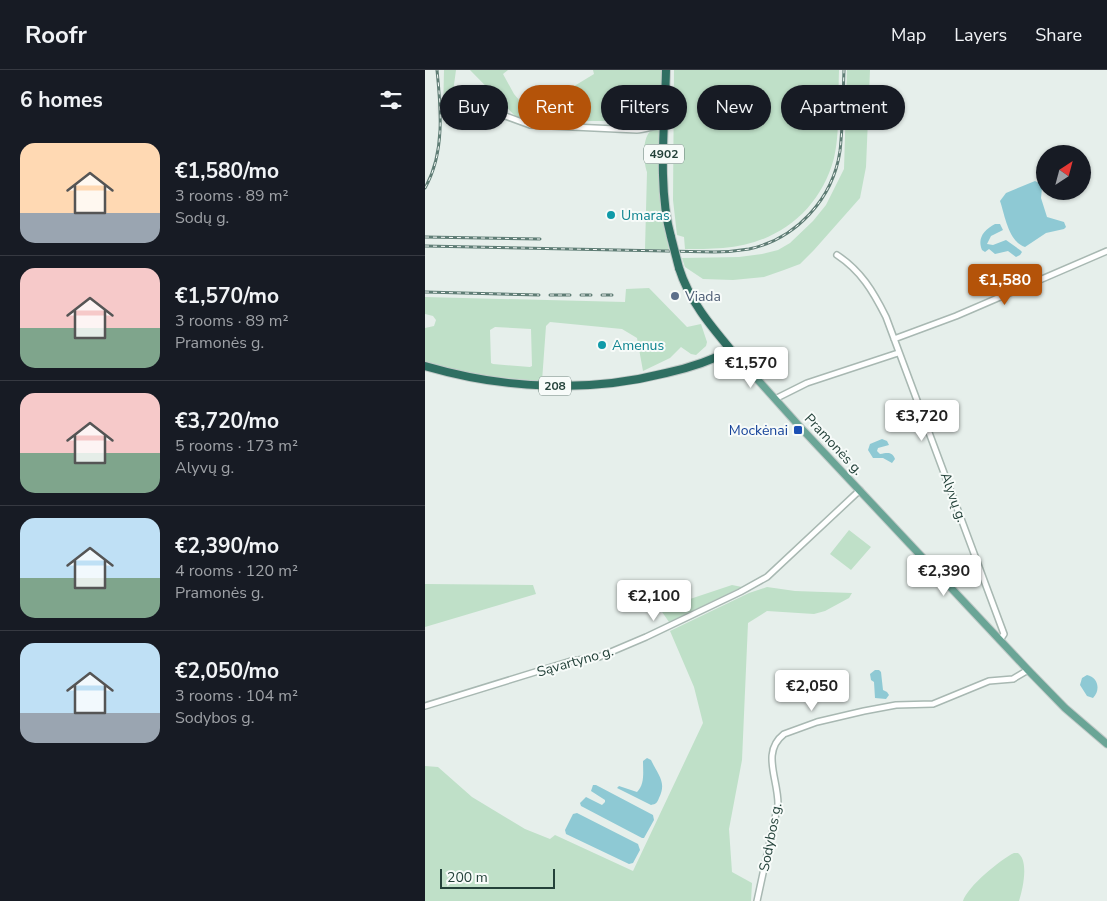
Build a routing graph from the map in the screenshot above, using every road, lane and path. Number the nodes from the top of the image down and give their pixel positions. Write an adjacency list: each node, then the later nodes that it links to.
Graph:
1 (666, 70): 2 (highway, Pramonės g. / 4902)
2 (666, 85)
3 (508, 117): 4 (street)
4 (601, 128)
5 (665, 130): 9 (highway, Pramonės g. / 4902, bridge)
6 (1107, 251): 8 (street)
7 (837, 255): 8 (street, Alyvų g.)
8 (894, 339): 10 (street, Alyvų g.)
9 (731, 350): 11 (highway, 208); 12 (main road, Pramonės g. / 4902)
10 (899, 353): 12 (street); 14 (street, Alyvų g.)
11 (425, 366)
12 (775, 398): 13 (main road, Pramonės g. / 4902)
13 (860, 490): 14 (main road, Pramonės g. / 4902); 16 (street, Sąvartyno g.)
14 (1000, 640): 15 (main road, Pramonės g. / 4902)
15 (1028, 670): 17 (main road, Pramonės g. / 4902); 18 (street, Sodybos g.)
16 (425, 706)
17 (1107, 744)
18 (757, 901)

